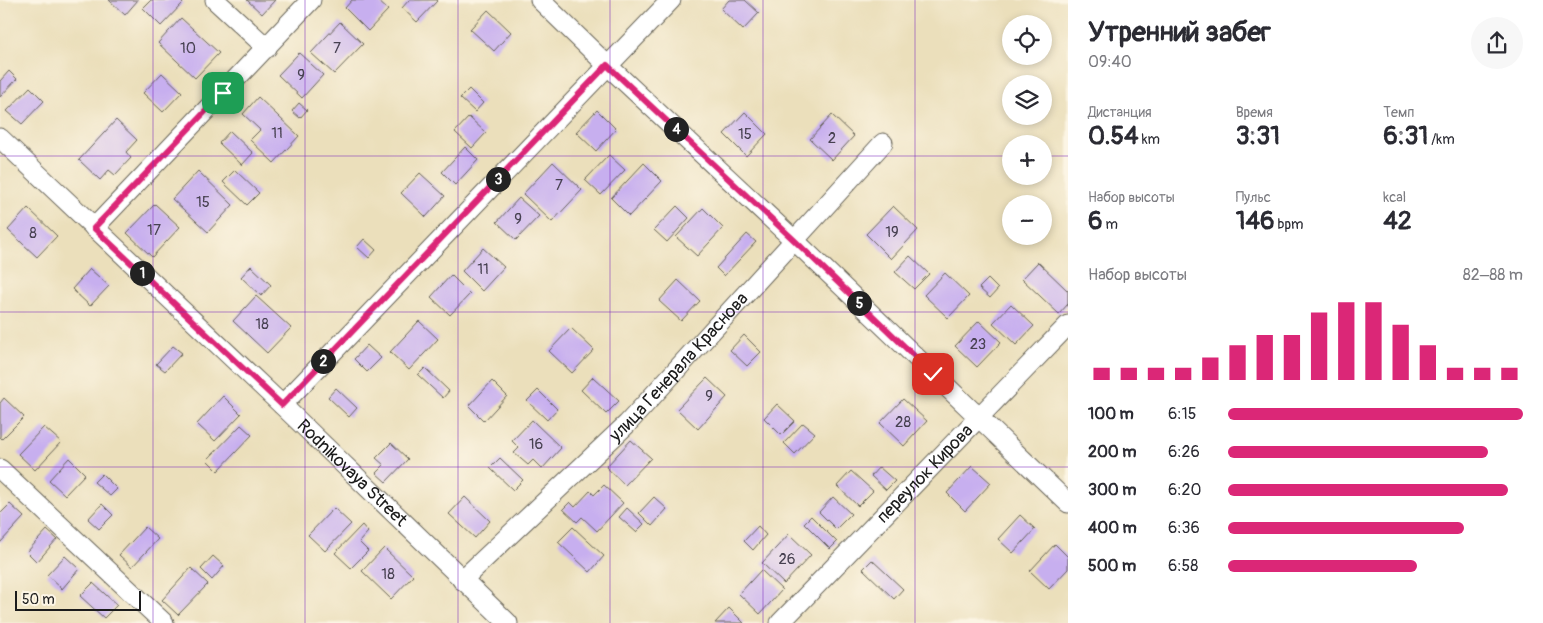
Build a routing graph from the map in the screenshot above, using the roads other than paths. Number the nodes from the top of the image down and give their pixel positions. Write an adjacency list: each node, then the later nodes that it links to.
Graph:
1 (215, 0): 5 (street)
2 (311, 0): 5 (street)
3 (540, 0): 6 (street)
4 (671, 0): 6 (street)
5 (266, 48): 9 (street)
6 (607, 65): 10 (street); 12 (street)
7 (0, 138): 9 (street, Rodnikovaya Street)
8 (883, 143): 10 (street, улица Генерала Краснова)
9 (94, 228): 12 (street, Rodnikovaya Street)
10 (794, 240): 13 (street); 16 (street, улица Генерала Краснова)
11 (1068, 325): 13 (street, переулок Кирова)
12 (282, 405): 16 (street, Rodnikovaya Street)
13 (979, 418): 15 (street); 19 (street, переулок Кирова)
14 (0, 469): 17 (street)
15 (1068, 503)
16 (462, 580): 18 (street, Rodnikovaya Street)
17 (164, 623)
18 (508, 623)
19 (780, 623)

